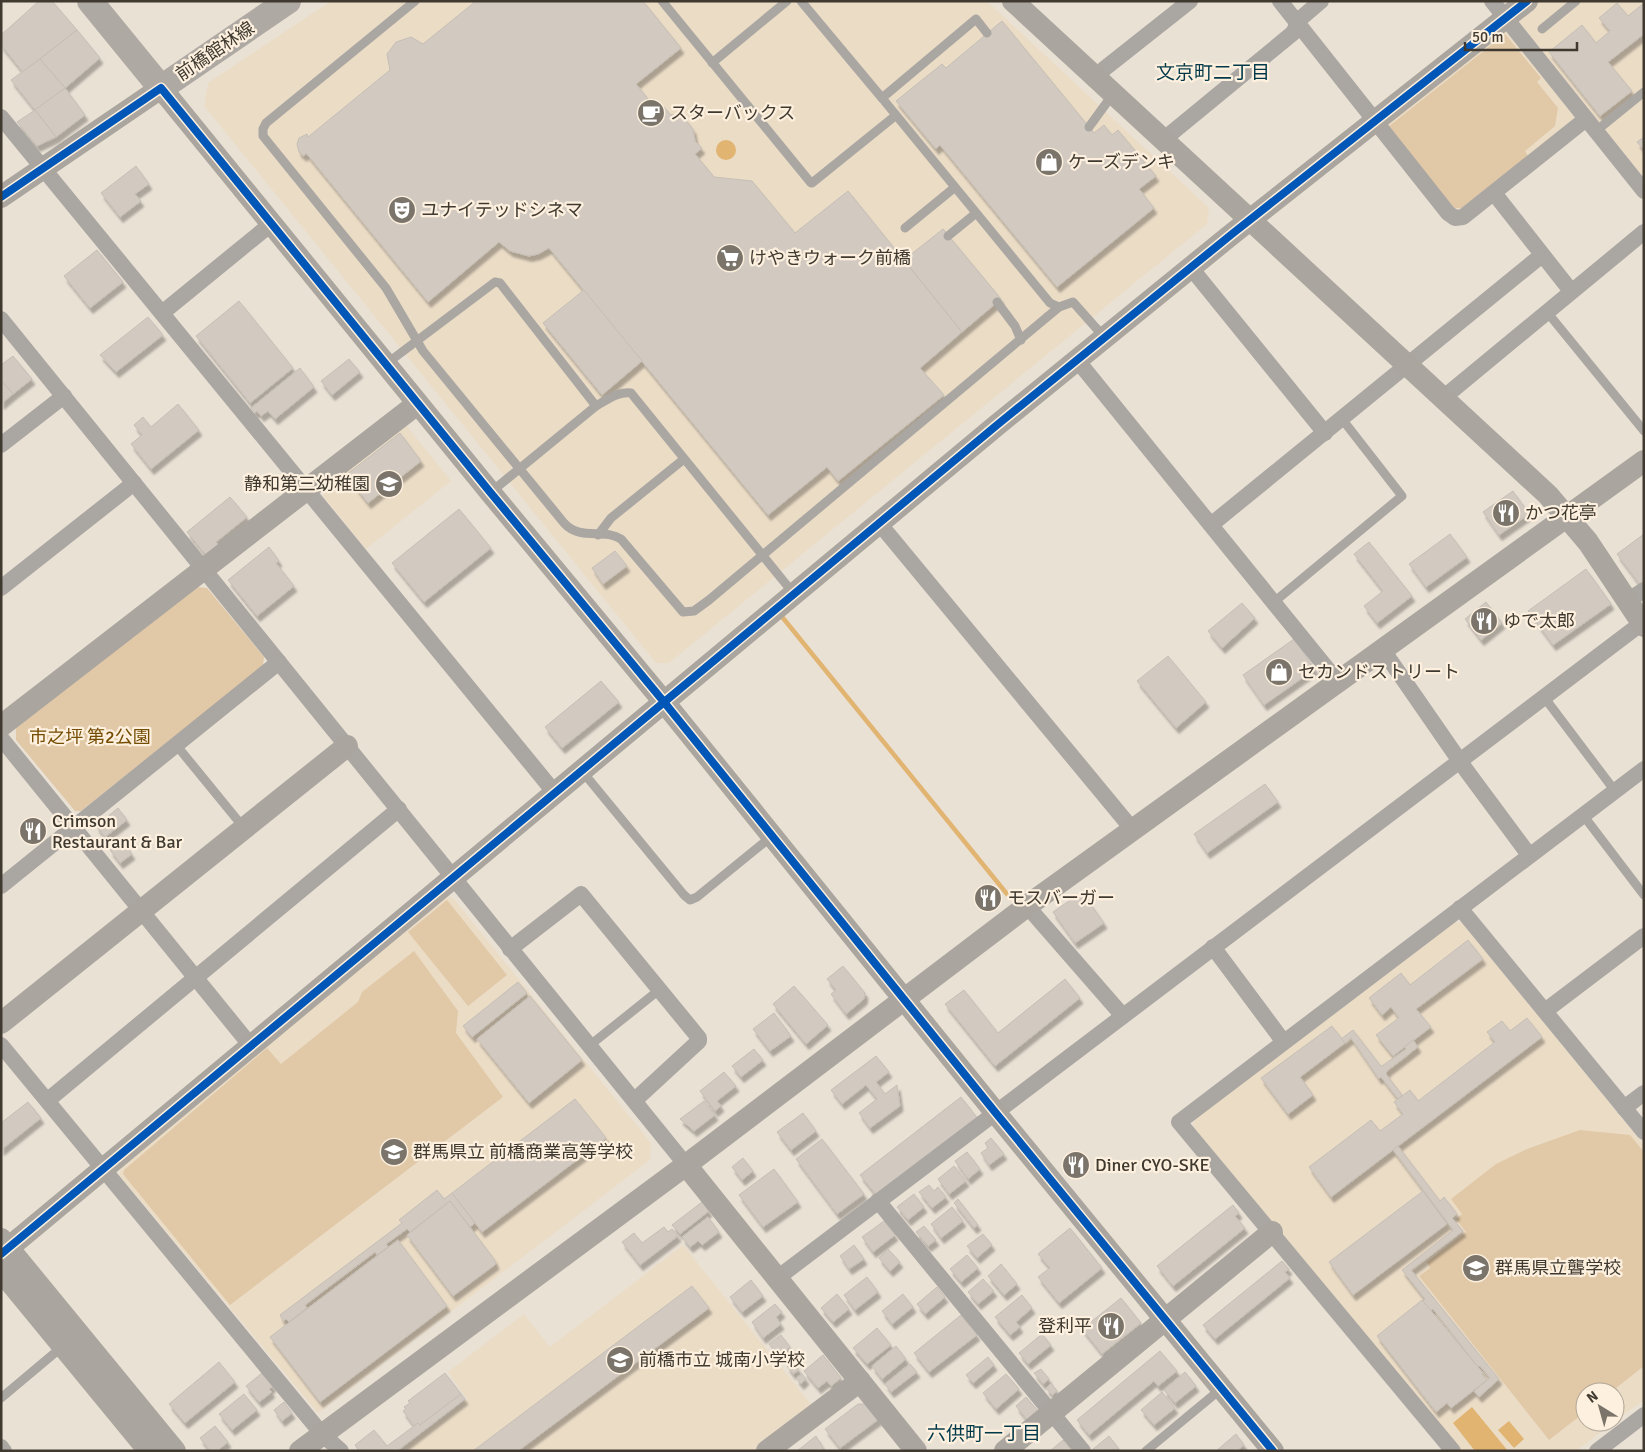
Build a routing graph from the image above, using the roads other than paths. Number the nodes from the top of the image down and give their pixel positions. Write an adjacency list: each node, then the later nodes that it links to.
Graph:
1 (90, 1): 19 (main road, 前橋館林線)
2 (415, 1): 50 (lane)
3 (662, 1): 17 (lane)
4 (787, 1): 17 (lane)
5 (802, 1): 22 (lane)
6 (1013, 1): 18 (street)
7 (1190, 1): 18 (street)
8 (1280, 1): 14 (street)
9 (1321, 1): 14 (street)
10 (1527, 1): 13 (street)
11 (1576, 1): 15 (lane)
12 (283, 3): 19 (main road, 前橋館林線)
13 (1499, 10): 25 (street); 26 (street)
14 (1297, 23): 25 (street); 28 (street)
15 (1542, 28)
16 (988, 33): 22 (lane)
17 (712, 63): 23 (lane)
18 (1096, 78): 21 (street)
19 (161, 88): 29 (street); 36 (street)
20 (1644, 92): 26 (lane)
21 (1113, 94): 27 (lane); 28 (street)
22 (882, 98): 23 (lane)
23 (895, 116): 30 (lane)
24 (1, 117): 29 (street)
25 (1375, 122): 32 (street); 35 (street)
26 (1591, 125): 31 (street); 32 (street)
27 (1089, 127)
28 (1163, 140): 35 (street)
29 (44, 169): 33 (street); 46 (street)
30 (954, 188): 34 (lane); 37 (lane)
31 (1644, 191)
32 (1494, 193): 40 (street)
33 (1, 197)
34 (975, 214): 39 (lane); 44 (lane)
35 (1250, 220): 41 (street); 53 (street)
36 (271, 224): 46 (street); 52 (street)
37 (905, 228)
38 (1644, 232): 42 (street)
39 (948, 236)
40 (1542, 255): 42 (street); 53 (street)
41 (1191, 268): 48 (street); 60 (street)
42 (1572, 291): 45 (street)
43 (997, 302): 49 (lane)
44 (1059, 307): 48 (lane); 49 (lane)
45 (1547, 312): 55 (street); 59 (lane)
46 (162, 313): 66 (street)
47 (4, 327): 54 (street)
48 (1104, 337): 51 (street)
49 (1021, 340): 72 (lane)
50 (417, 342): 52 (lane); 57 (lane); 64 (lane)
51 (1077, 360): 69 (street); 70 (street)
52 (385, 364): 56 (street)
53 (1408, 365): 55 (street); 58 (street)
54 (64, 396): 61 (street); 65 (street)
55 (1443, 398): 68 (street)
56 (418, 404): 66 (street); 67 (street)
57 (596, 406): 62 (lane); 64 (lane)
58 (1342, 419): 60 (street); 77 (lane)
59 (1644, 430)
60 (1325, 433): 70 (street)
61 (1, 445)
62 (684, 458): 71 (lane); 72 (lane)
63 (1644, 461): 68 (street)
64 (519, 469): 67 (lane); 71 (lane)
65 (134, 483): 73 (street); 74 (street)
66 (307, 489): 73 (street); 92 (street)
67 (490, 492): 83 (street)
68 (1569, 517): 76 (street); 79 (street)
69 (879, 523): 75 (street); 97 (street)
70 (1212, 524): 77 (street)
71 (598, 535): 72 (lane)
72 (762, 555): 75 (lane)
73 (204, 570): 80 (street); 84 (street)
74 (1, 588)
75 (794, 594): 83 (street)
76 (1636, 595): 78 (street)
77 (1274, 602): 81 (street)
78 (1643, 624): 82 (street)
79 (1383, 650): 81 (street); 88 (street)
80 (279, 662): 86 (street); 87 (street)
81 (1338, 682): 97 (street)
82 (1544, 697): 88 (street); 91 (lane)
83 (664, 702): 90 (street); 98 (street)
84 (1, 726)
85 (1, 738): 95 (street)
86 (177, 746): 95 (street); 96 (lane)
87 (347, 746): 93 (street); 96 (street)
88 (1460, 761): 99 (street); 107 (street)
89 (1644, 769): 91 (street)
90 (582, 771): 92 (street); 98 (lane)
91 (1615, 791): 94 (street)
92 (555, 793): 100 (street)
93 (399, 809): 100 (street); 109 (street)
94 (1583, 815): 99 (street); 102 (lane)
95 (74, 828): 101 (street); 105 (street)
96 (244, 828): 105 (street)
97 (1133, 830): 103 (street)
98 (772, 836): 111 (street)
99 (1529, 855): 104 (street)
100 (454, 878): 108 (street); 117 (street)
101 (1, 886)
102 (1644, 895)
103 (1027, 906): 111 (street); 113 (street)
104 (1460, 908): 112 (street); 115 (street)
105 (141, 910): 109 (street); 114 (street)
106 (1644, 936): 112 (street)
107 (1213, 947): 113 (street); 115 (street)
108 (510, 949): 110 (street); 118 (street)
109 (195, 978): 117 (street); 120 (street)
110 (659, 990): 118 (lane); 121 (street)
111 (906, 999): 123 (street); 125 (street)
112 (1545, 1011): 122 (street)
113 (1123, 1016): 123 (street)
114 (1, 1023)
115 (1283, 1041): 128 (street)
116 (1, 1045): 120 (street)
117 (251, 1046): 126 (street)
118 (589, 1046): 121 (street)
119 (1644, 1093): 122 (street)
120 (48, 1100): 126 (street)
121 (635, 1100): 125 (street)
122 (1624, 1108): 124 (street)
123 (996, 1112): 127 (street); 132 (street)
124 (1644, 1132)
125 (686, 1165): 131 (street); 139 (street)
126 (103, 1170): 129 (street); 139 (street)
127 (878, 1201): 131 (street); 137 (street)
128 (1272, 1232): 132 (street); 152 (street)
129 (4, 1247): 144 (street)
130 (1, 1271): 133 (street)
131 (776, 1279): 134 (street)
132 (1166, 1319): 135 (street); 137 (street)
133 (63, 1346): 136 (lane); 143 (street)
134 (860, 1381): 147 (street); 148 (street)
135 (1222, 1388): 141 (street); 151 (lane)
136 (1, 1398)
137 (1052, 1413): 149 (street); 150 (street)
138 (1644, 1415): 153 (street)
139 (322, 1434): 145 (street); 146 (street)
140 (1, 1447): 142 (street)
141 (1267, 1449)
142 (4, 1451)
143 (149, 1451)
144 (175, 1451)
145 (300, 1451)
146 (341, 1451)
147 (767, 1451)
148 (916, 1451)
149 (1005, 1451)
150 (1083, 1451)
151 (1146, 1451)
152 (1454, 1451)
153 (1597, 1451)

